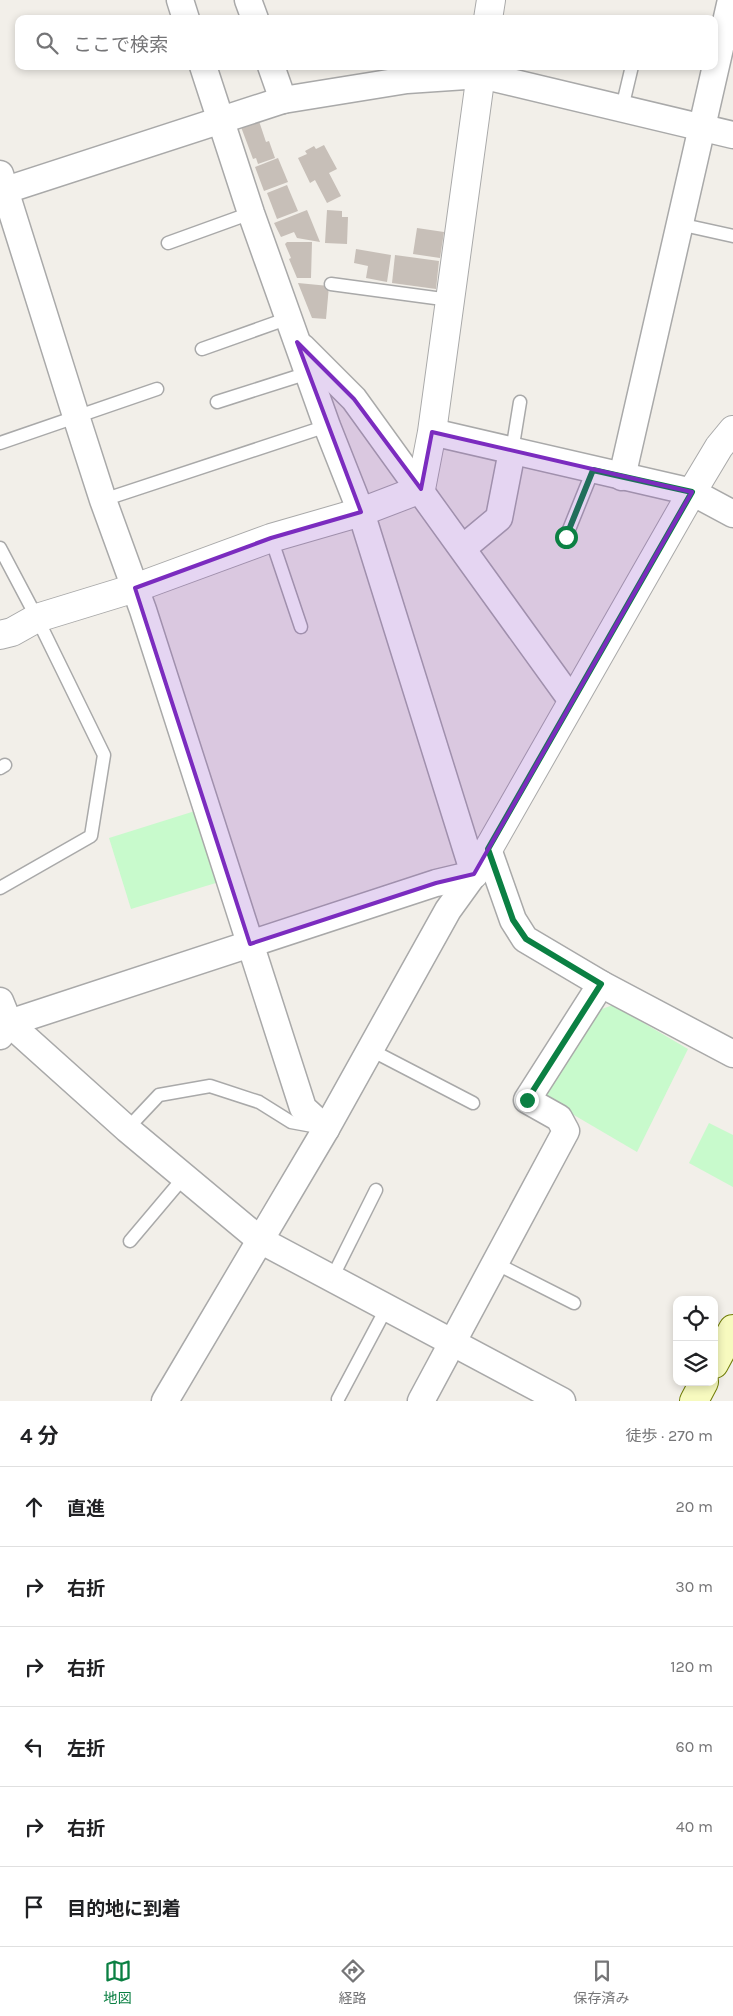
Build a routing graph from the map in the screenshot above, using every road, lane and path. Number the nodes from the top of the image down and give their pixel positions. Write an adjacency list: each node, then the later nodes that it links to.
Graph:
1 (180, 0): 5 (street)
2 (248, 0): 6 (street)
3 (491, 0): 7 (street)
4 (731, 0): 8 (street)
5 (185, 15)
6 (254, 15)
7 (489, 15)
8 (718, 55)
9 (204, 70): 16 (street)
10 (272, 70): 14 (street)
11 (481, 70): 14 (street); 15 (street); 25 (street)
12 (631, 70): 15 (lane)
13 (715, 70): 17 (street)
14 (283, 100): 16 (street)
15 (622, 108): 17 (street)
16 (222, 121): 19 (street); 20 (street)
17 (701, 128): 18 (street); 21 (street)
18 (733, 134)
19 (2, 185): 33 (street)
20 (251, 213): 23 (lane); 26 (street)
21 (679, 224): 22 (lane); 40 (street)
22 (733, 236)
23 (168, 243)
24 (331, 284): 25 (lane)
25 (450, 300): 36 (street)
26 (289, 318): 27 (street); 28 (lane)
27 (297, 342): 29 (street); 41 (street)
28 (202, 349)
29 (308, 373): 31 (lane); 34 (street)
30 (157, 389): 33 (lane)
31 (217, 402)
32 (520, 402): 38 (lane)
33 (76, 416): 37 (lane); 43 (street)
34 (327, 426): 43 (lane); 44 (street)
35 (733, 430): 42 (street)
36 (432, 432): 38 (street); 41 (street)
37 (0, 443)
38 (512, 451): 39 (street); 49 (street)
39 (593, 470): 40 (street); 46 (lane)
40 (622, 477): 42 (street)
41 (421, 489): 44 (street); 49 (street)
42 (692, 492): 45 (street); 54 (street)
43 (103, 500): 50 (street)
44 (361, 512): 47 (street); 56 (street)
45 (733, 514)
46 (566, 537)
47 (271, 538): 50 (street); 52 (lane)
48 (0, 548): 51 (lane)
49 (463, 548): 54 (street)
50 (135, 588): 51 (street); 58 (street)
51 (37, 618): 53 (street); 57 (lane)
52 (301, 627)
53 (0, 636)
54 (572, 701): 55 (street)
55 (488, 849): 56 (street); 59 (street)
56 (474, 874): 58 (street); 61 (street)
57 (0, 888)
58 (250, 944): 60 (street); 65 (street)
59 (601, 984): 62 (street); 70 (street)
60 (3, 1020): 64 (street)
61 (369, 1049): 63 (lane); 65 (street)
62 (733, 1054)
63 (473, 1103)
64 (127, 1128): 65 (lane); 66 (street)
65 (326, 1129): 68 (street)
66 (184, 1176): 68 (street); 69 (lane)
67 (376, 1190): 71 (lane)
68 (260, 1240): 71 (street); 79 (street)
69 (130, 1241)
70 (495, 1263): 72 (lane); 75 (street)
71 (332, 1278): 73 (street)
72 (574, 1303)
73 (387, 1306): 75 (street); 78 (lane)
74 (733, 1329): 76 (main road)
75 (453, 1342): 80 (street); 81 (street)
76 (718, 1357)
77 (702, 1386): 82 (main road)
78 (338, 1399)
79 (166, 1401)
80 (421, 1401)
81 (562, 1401)
82 (694, 1401)

